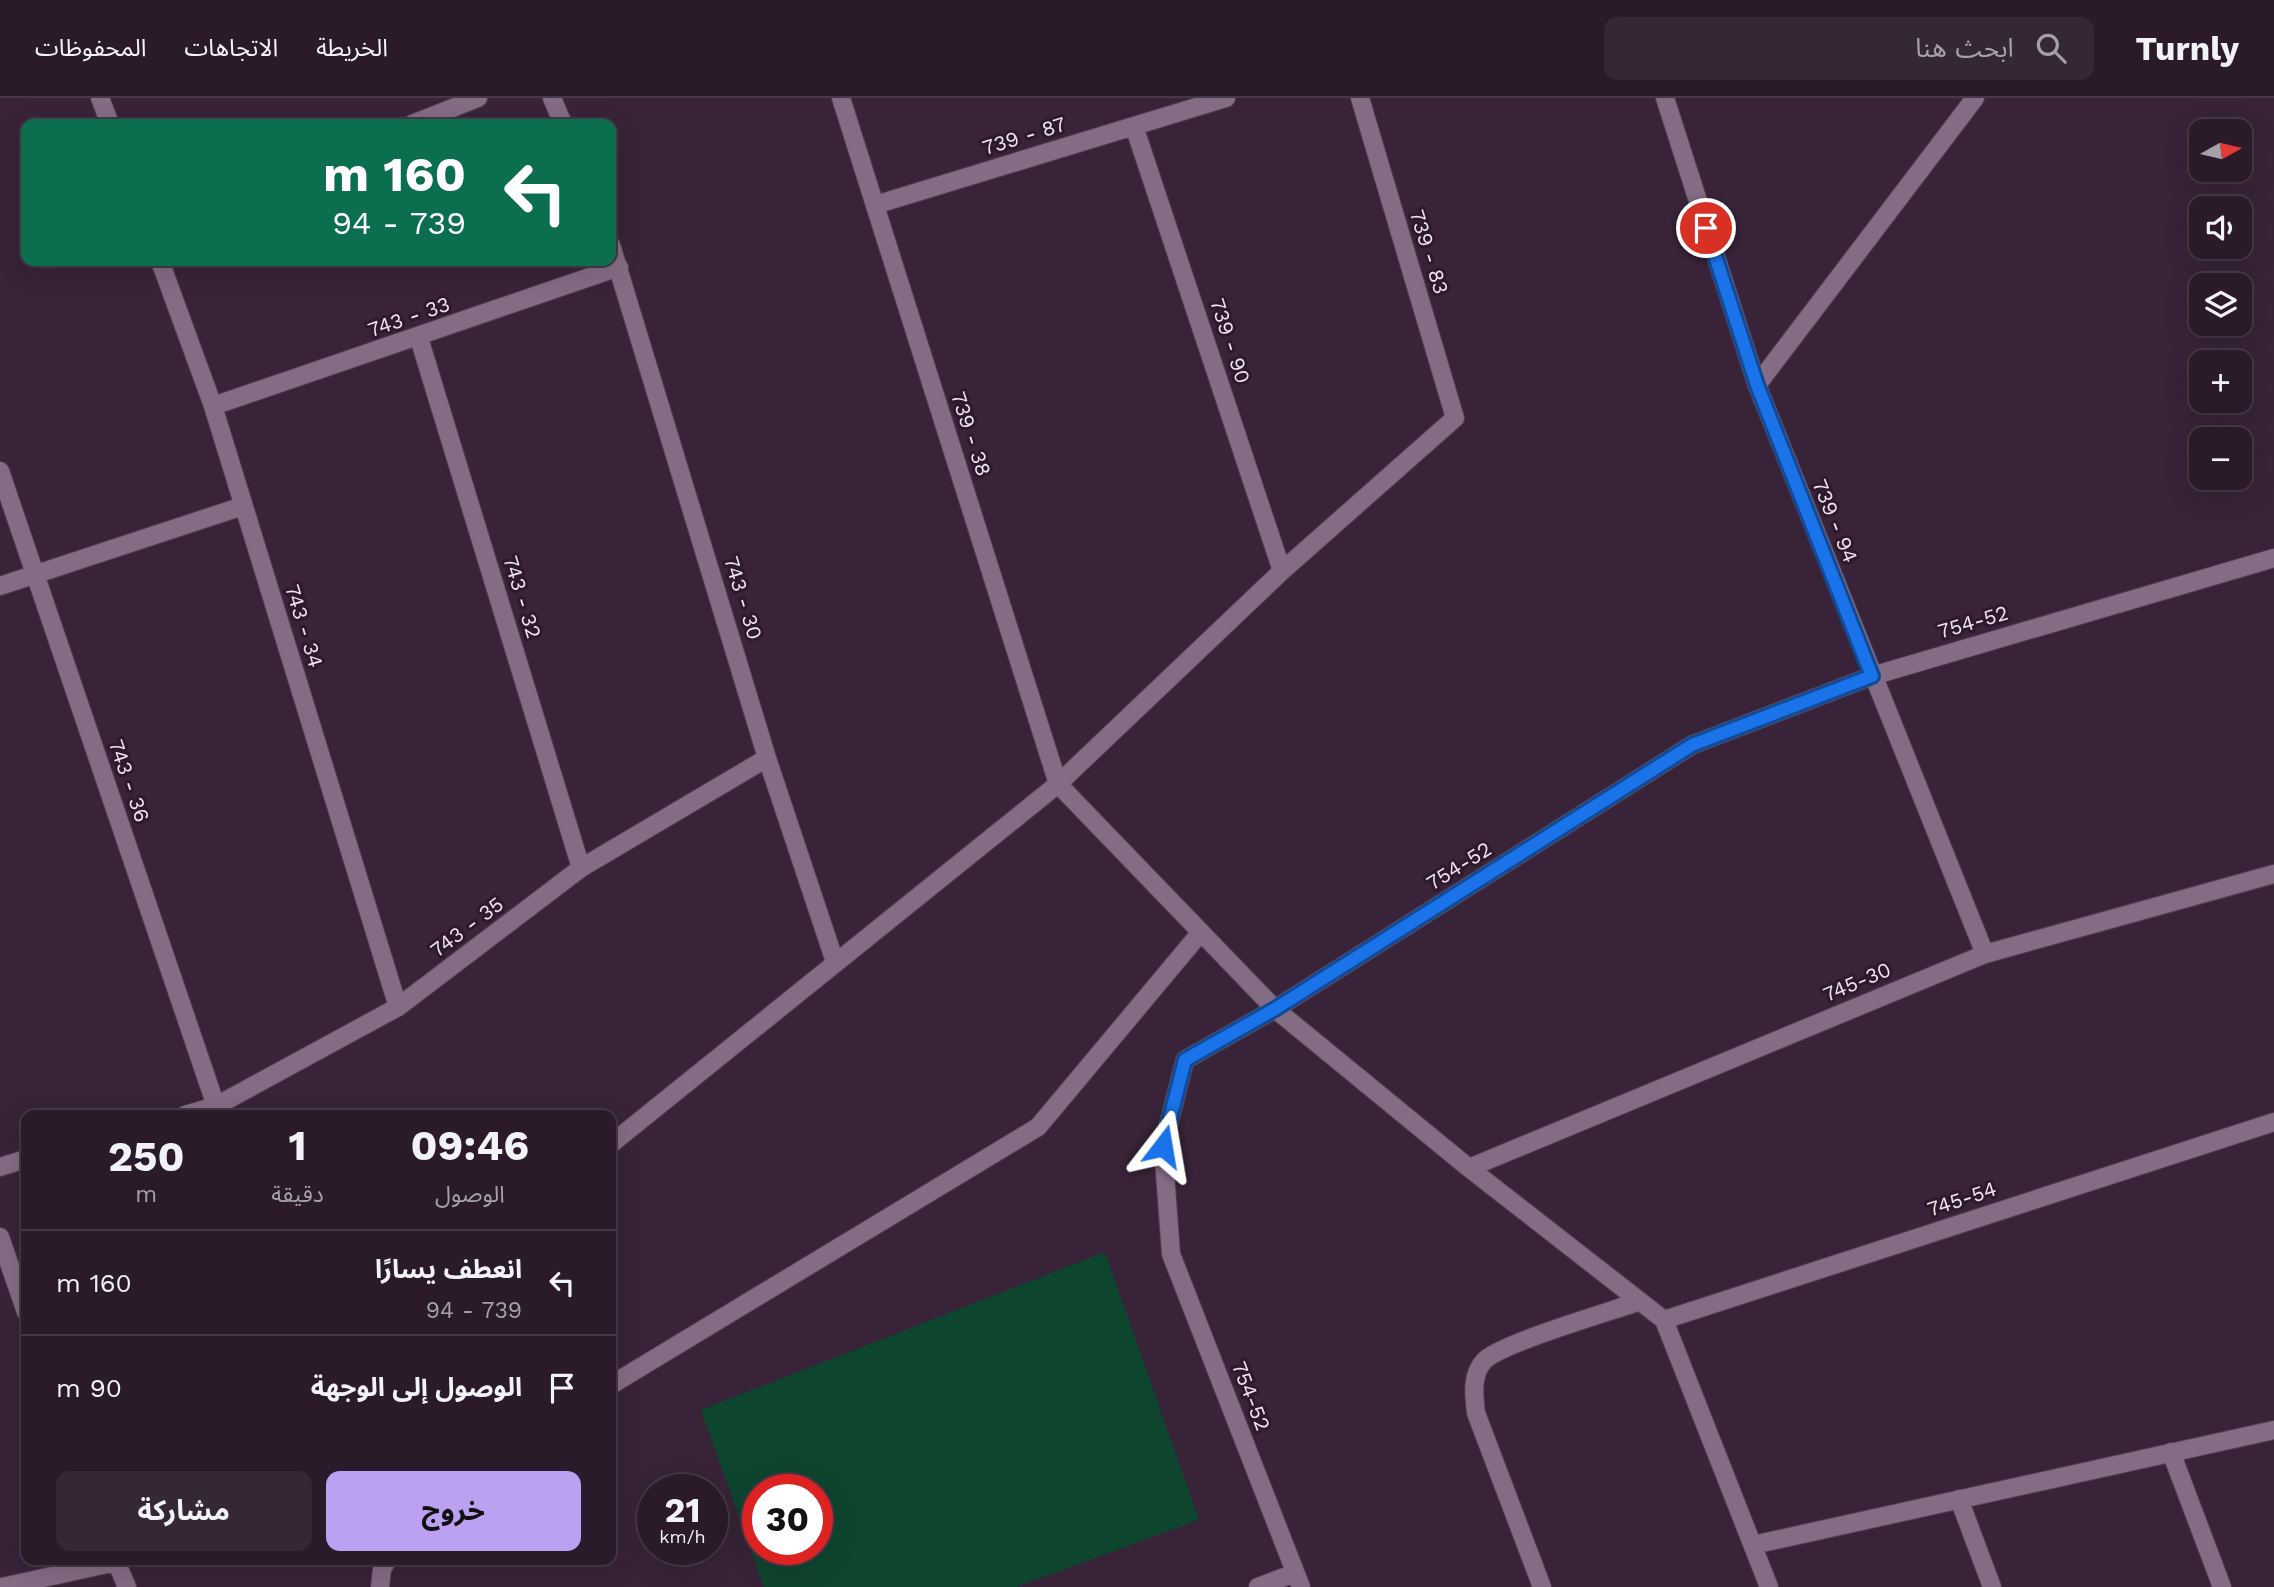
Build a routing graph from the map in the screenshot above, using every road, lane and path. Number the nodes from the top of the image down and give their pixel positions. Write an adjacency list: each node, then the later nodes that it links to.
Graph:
1 (100, 98): 9 (street)
2 (478, 98): 10 (street)
3 (552, 98): 11 (street)
4 (841, 98): 13 (street, 739 - 38)
5 (1226, 98): 12 (street, 739 - 87)
6 (1360, 98): 23 (street, 739 - 83)
7 (1665, 98): 18 (street, 739 - 94)
8 (1971, 100): 18 (street)
9 (108, 119)
10 (425, 119)
11 (560, 119)
12 (1134, 126): 13 (street, 739 - 87); 23 (street, 739 - 90)
13 (875, 205): 28 (street, 739 - 38)
14 (616, 259): 16 (street, 743 - 30)
15 (162, 266): 19 (street, 743 - 34)
16 (619, 267): 17 (street, 743 - 33); 27 (street, 743 - 30)
17 (419, 338): 19 (street, 743 - 33); 29 (street, 743 - 32)
18 (1757, 385): 26 (street, 739 - 94)
19 (213, 407): 21 (street, 743 - 34)
20 (0, 471): 24 (street, 743 - 36)
21 (243, 506): 24 (street); 34 (street, 743 - 34)
22 (2274, 558): 26 (street, 754-52)
23 (1282, 571): 28 (street)
24 (35, 574): 25 (street); 36 (street, 743 - 36)
25 (0, 586)
26 (1872, 676): 32 (street, 739 - 94); 35 (street, 754-52)
27 (767, 758): 29 (street, 743 - 35); 33 (street, 743 - 30)
28 (1058, 784): 31 (street); 33 (street)
29 (581, 869): 34 (street, 743 - 35)
30 (2274, 874): 32 (street, 745-30)
31 (1201, 932): 35 (street); 47 (street)
32 (1985, 954): 42 (street, 745-30)
33 (835, 962): 39 (street)
34 (398, 1007): 36 (street, 743 - 35)
35 (1275, 1009): 42 (street); 55 (street, 754-52)
36 (216, 1106): 37 (street, 743 - 35)
37 (202, 1110)
38 (2274, 1122): 46 (street, 745-54)
39 (616, 1140)
40 (21, 1161): 41 (street)
41 (0, 1167)
42 (1469, 1168): 45 (street)
43 (0, 1237): 44 (street)
44 (21, 1298)
45 (1640, 1301): 46 (street); 60 (street)
46 (1664, 1320): 51 (street)
47 (616, 1382)
48 (2274, 1430): 49 (street)
49 (2171, 1452): 50 (street); 63 (street)
50 (1959, 1499): 51 (street); 62 (street)
51 (1753, 1545): 61 (street)
52 (98, 1565): 56 (street)
53 (117, 1565): 57 (street)
54 (384, 1565): 58 (street)
55 (1298, 1580): 59 (street)
56 (2, 1587)
57 (127, 1587)
58 (380, 1587)
59 (1258, 1587)
60 (1542, 1587)
61 (1769, 1587)
62 (1992, 1587)
63 (2222, 1587)

